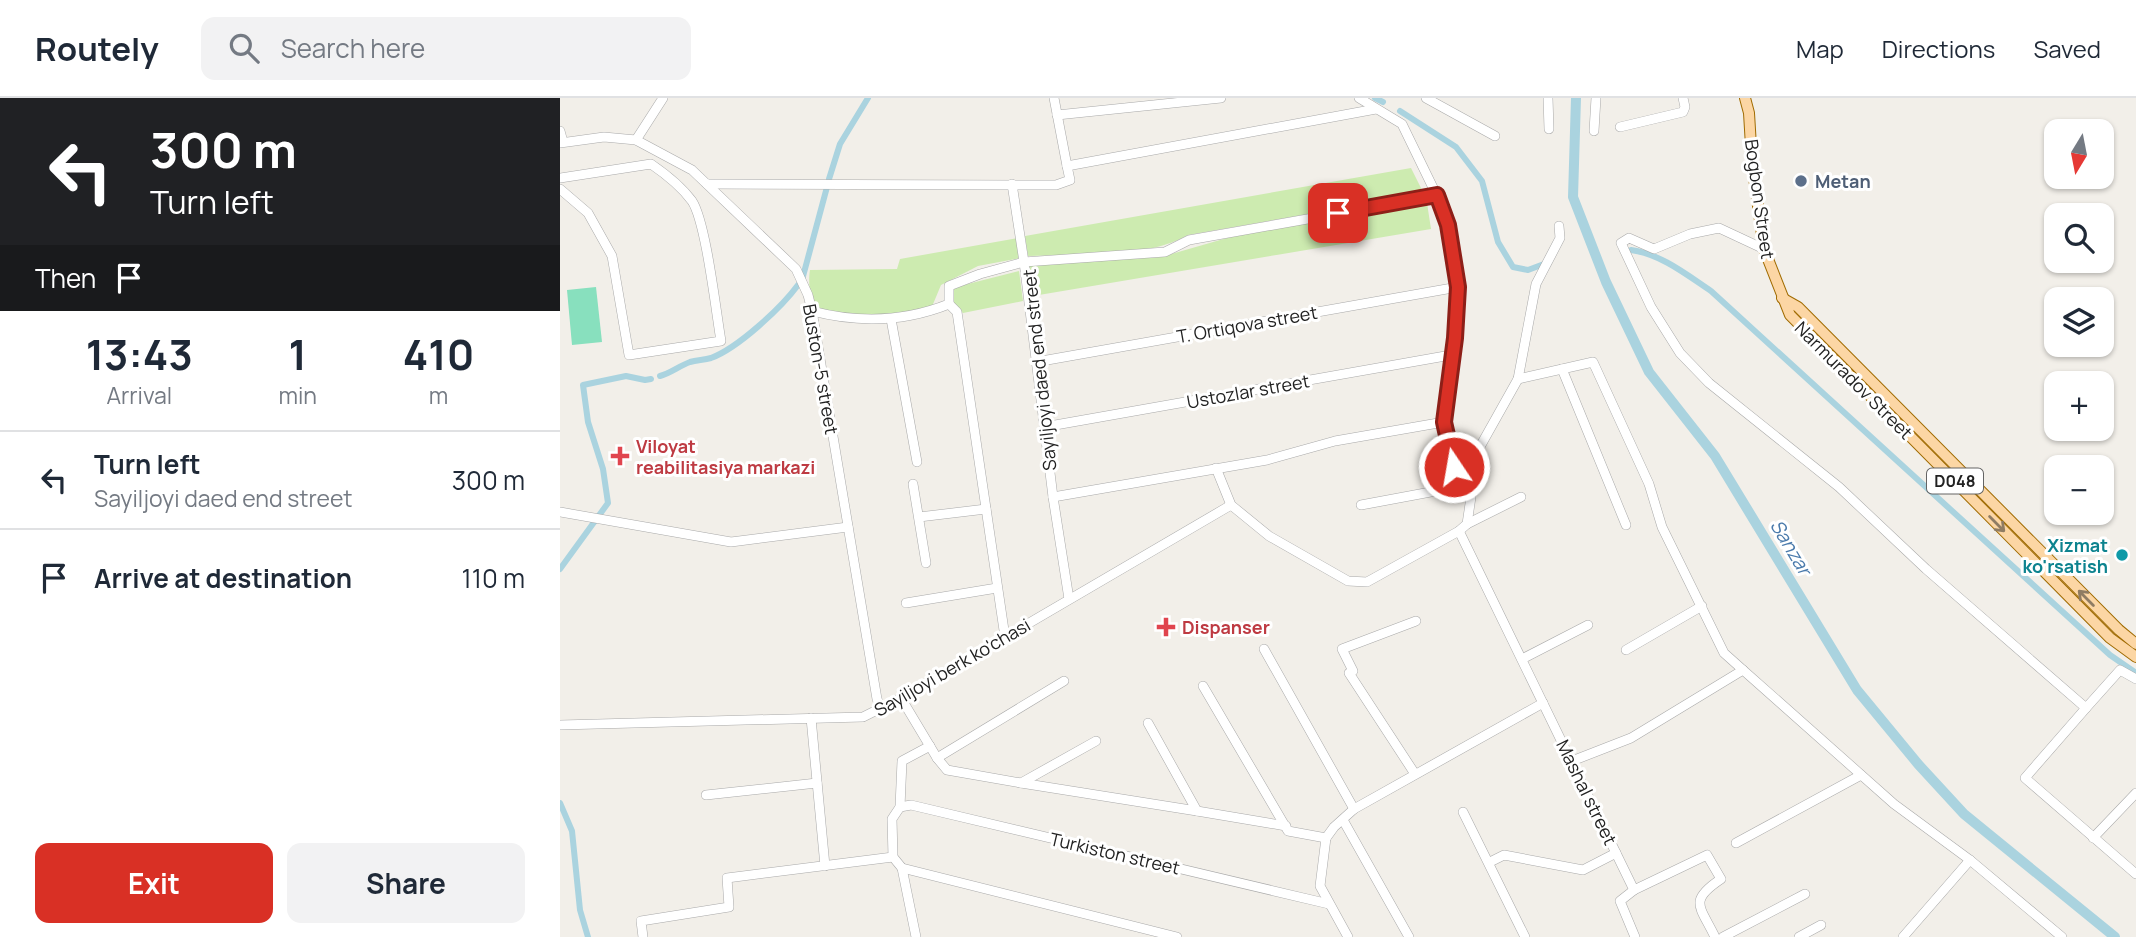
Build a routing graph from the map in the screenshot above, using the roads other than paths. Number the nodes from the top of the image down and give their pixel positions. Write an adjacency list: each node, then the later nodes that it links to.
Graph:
1 (663, 98): 17 (street)
2 (1054, 98): 11 (street)
3 (1221, 98): 11 (street)
4 (1359, 98): 10 (street)
5 (1426, 98): 16 (street)
6 (1596, 98): 15 (street)
7 (1683, 98): 12 (street)
8 (1745, 98): 26 (main road, Bogbon Street / D048)
9 (1546, 99): 13 (street)
10 (1376, 109): 19 (street); 24 (street)
11 (1057, 115): 19 (street)
12 (1620, 127)
13 (1549, 129)
14 (560, 131): 18 (street)
15 (1594, 131)
16 (1495, 136)
17 (636, 140): 18 (street, Buston-5 street); 21 (street, Buston-5 street)
18 (562, 142)
19 (1067, 166): 22 (street)
20 (560, 178): 23 (street)
21 (707, 184): 22 (street); 31 (street, Buston-5 street)
22 (1012, 184): 27 (street)
23 (560, 189)
24 (1437, 195): 27 (street, Sayiljoyi daed end street); 28 (street)
25 (1559, 226): 36 (street)
26 (1764, 249): 29 (main road, Bogbon Street / D048); 73 (street)
27 (1024, 262): 30 (street); 34 (street, Sayiljoyi daed end street)
28 (1458, 287): 33 (street); 34 (street, T. Ortiqova street)
29 (1782, 298): 62 (main road, Narmuradov Street / D048, one-way to 29); 65 (main road, Narmuradov Street / D048, one-way to 65)
30 (949, 304): 32 (street); 47 (street)
31 (812, 311): 32 (street); 52 (street, Buston-5 street)
32 (891, 319): 39 (street)
33 (1451, 355): 37 (street); 38 (street, Ustozlar street)
34 (1036, 362): 38 (street, Sayiljoyi daed end street)
35 (1562, 369): 36 (street); 51 (street); 58 (street)
36 (1518, 379): 41 (street)
37 (1444, 422): 40 (street); 41 (street)
38 (1044, 427): 43 (street, Sayiljoyi daed end street)
39 (917, 462)
40 (1216, 468): 43 (street); 45 (street)
41 (1464, 477): 46 (street); 50 (street)
42 (913, 484): 49 (street)
43 (1053, 497): 56 (street, Sayiljoyi daed end street)
44 (1521, 497): 50 (street)
45 (1231, 505): 53 (street); 56 (street, Sayiljoyi berk ko'chasi)
46 (1360, 505)
47 (986, 509): 49 (street); 55 (street)
48 (560, 512): 52 (street)
49 (919, 517): 54 (street)
50 (1467, 524): 53 (street)
51 (1626, 524)
52 (848, 527): 74 (street, Buston-5 street)
53 (1459, 531): 66 (street, Mashal street)
54 (926, 563)
55 (997, 588): 57 (street); 61 (street)
56 (1069, 599): 61 (street, Sayiljoyi berk ko'chasi)
57 (906, 603)
58 (1702, 607): 64 (street); 67 (street)
59 (1416, 621): 82 (street)
60 (1588, 625): 66 (street)
61 (1005, 636): 71 (street, Sayiljoyi berk ko'chasi)
62 (2136, 644)
63 (1264, 649): 89 (street)
64 (1626, 649)
65 (2136, 657)
66 (1522, 659): 72 (street, Mashal street)
67 (1743, 670): 81 (street); 83 (street)
68 (2136, 679): 73 (street)
69 (1064, 681): 80 (street)
70 (1203, 686): 93 (street)
71 (901, 698): 74 (street, Sayiljoyi berk ko'chasi); 79 (street)
72 (1543, 703): 81 (street, Mashal street); 82 (street)
73 (2086, 708): 95 (street)
74 (881, 709): 75 (street, Sayiljoyi berk ko'chasi)
75 (811, 718): 77 (street, Sayiljoyi berk ko'chasi); 84 (street)
76 (1148, 723): 90 (street)
77 (560, 725)
78 (1096, 741): 85 (street)
79 (930, 746): 80 (street); 88 (street)
80 (937, 758): 85 (street)
81 (1572, 761): 97 (street, Mashal street)
82 (1415, 774): 89 (street)
83 (1861, 775): 96 (street); 99 (street)
84 (817, 783): 87 (street); 101 (street)
85 (1021, 783): 90 (street)
86 (2136, 793): 95 (street)
87 (706, 795)
88 (900, 807): 98 (street); 106 (street, Turkiston street)
89 (1354, 809): 92 (street)
90 (1197, 811): 93 (street)
91 (1463, 812): 100 (street)
92 (1343, 820): 94 (street); 112 (street)
93 (1286, 827): 94 (street)
94 (1326, 838): 106 (street)
95 (2092, 838): 103 (street)
96 (1736, 843)
97 (1616, 853): 100 (street); 104 (street, Mashal street)
98 (893, 857): 101 (street); 102 (street)
99 (1970, 860): 118 (street); 119 (street)
100 (1490, 862): 113 (street)
101 (825, 866): 108 (street)
102 (902, 868): 109 (street); 110 (street)
103 (2136, 874)
104 (1634, 890): 114 (street); 115 (street)
105 (1805, 894): 116 (street)
106 (1329, 904): 111 (street)
107 (1821, 925): 117 (street)
108 (643, 937)
109 (916, 937)
110 (1177, 937)
111 (1349, 937)
112 (1409, 937)
113 (1525, 937)
114 (1635, 937)
115 (1715, 937)
116 (1723, 937)
117 (1799, 937)
118 (1903, 937)
119 (2062, 937)

